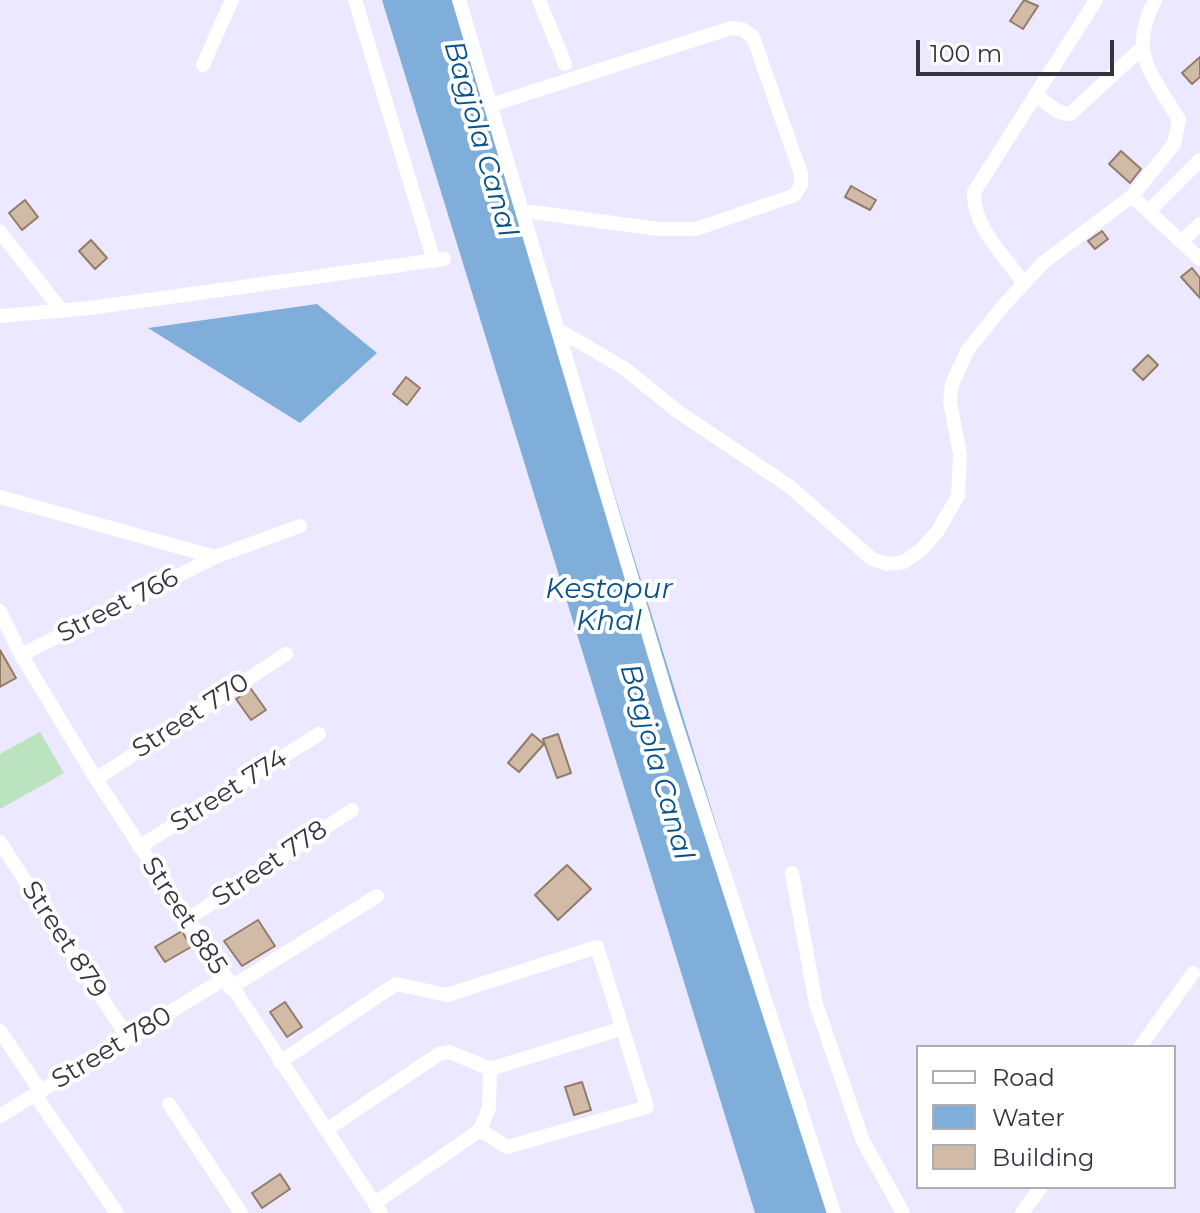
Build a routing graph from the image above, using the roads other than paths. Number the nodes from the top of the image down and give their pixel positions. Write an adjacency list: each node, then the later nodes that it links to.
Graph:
1 (232, 0): 9 (street)
2 (355, 0): 21 (street)
3 (459, 0): 11 (street)
4 (539, 0): 8 (street)
5 (1096, 0): 10 (street)
6 (1155, 0): 7 (street)
7 (1142, 48): 10 (street); 13 (street)
8 (565, 64)
9 (203, 65)
10 (1035, 95): 20 (street)
11 (491, 105): 14 (street); 14 (street)
12 (1200, 160): 15 (street)
13 (1132, 196): 15 (street); 20 (street)
14 (524, 211): 23 (street)
15 (1149, 211): 18 (street)
16 (1200, 224): 18 (street)
17 (0, 232): 21 (street)
18 (1182, 241): 19 (street)
19 (1200, 259)
20 (1023, 282): 23 (street)
21 (62, 311): 22 (street)
22 (0, 316)
23 (560, 331): 55 (street)
24 (0, 497): 26 (street)
25 (300, 526): 26 (street, Street 766)
26 (215, 557): 29 (street, Street 766)
27 (0, 611): 29 (street, Street 885)
28 (286, 654): 31 (street, Street 770)
29 (21, 655): 31 (street, Street 885)
30 (319, 734): 34 (street, Street 774)
31 (96, 779): 34 (street, Street 885)
32 (352, 810): 37 (street, Street 778)
33 (0, 842): 42 (street, Street 879)
34 (139, 847): 37 (street, Street 885)
35 (792, 873): 56 (street)
36 (377, 896): 39 (street, Street 780)
37 (188, 919): 39 (street, Street 885)
38 (1193, 973): 43 (street)
39 (227, 983): 42 (street, Street 780); 44 (street, Street 885)
40 (620, 1029): 44 (street); 45 (street); 50 (street)
41 (0, 1031): 46 (street)
42 (128, 1038): 46 (street, Street 780)
43 (1141, 1045)
44 (280, 1062): 49 (street, Street 885)
45 (490, 1069): 49 (street); 50 (street)
46 (38, 1093): 48 (street, Street 780); 53 (street)
47 (169, 1104): 54 (street)
48 (0, 1116)
49 (326, 1130): 52 (street, Street 885)
50 (480, 1130): 52 (street)
51 (1040, 1189): 57 (street)
52 (378, 1208)
53 (117, 1213)
54 (241, 1213)
55 (834, 1213)
56 (903, 1213)
57 (1022, 1213)

